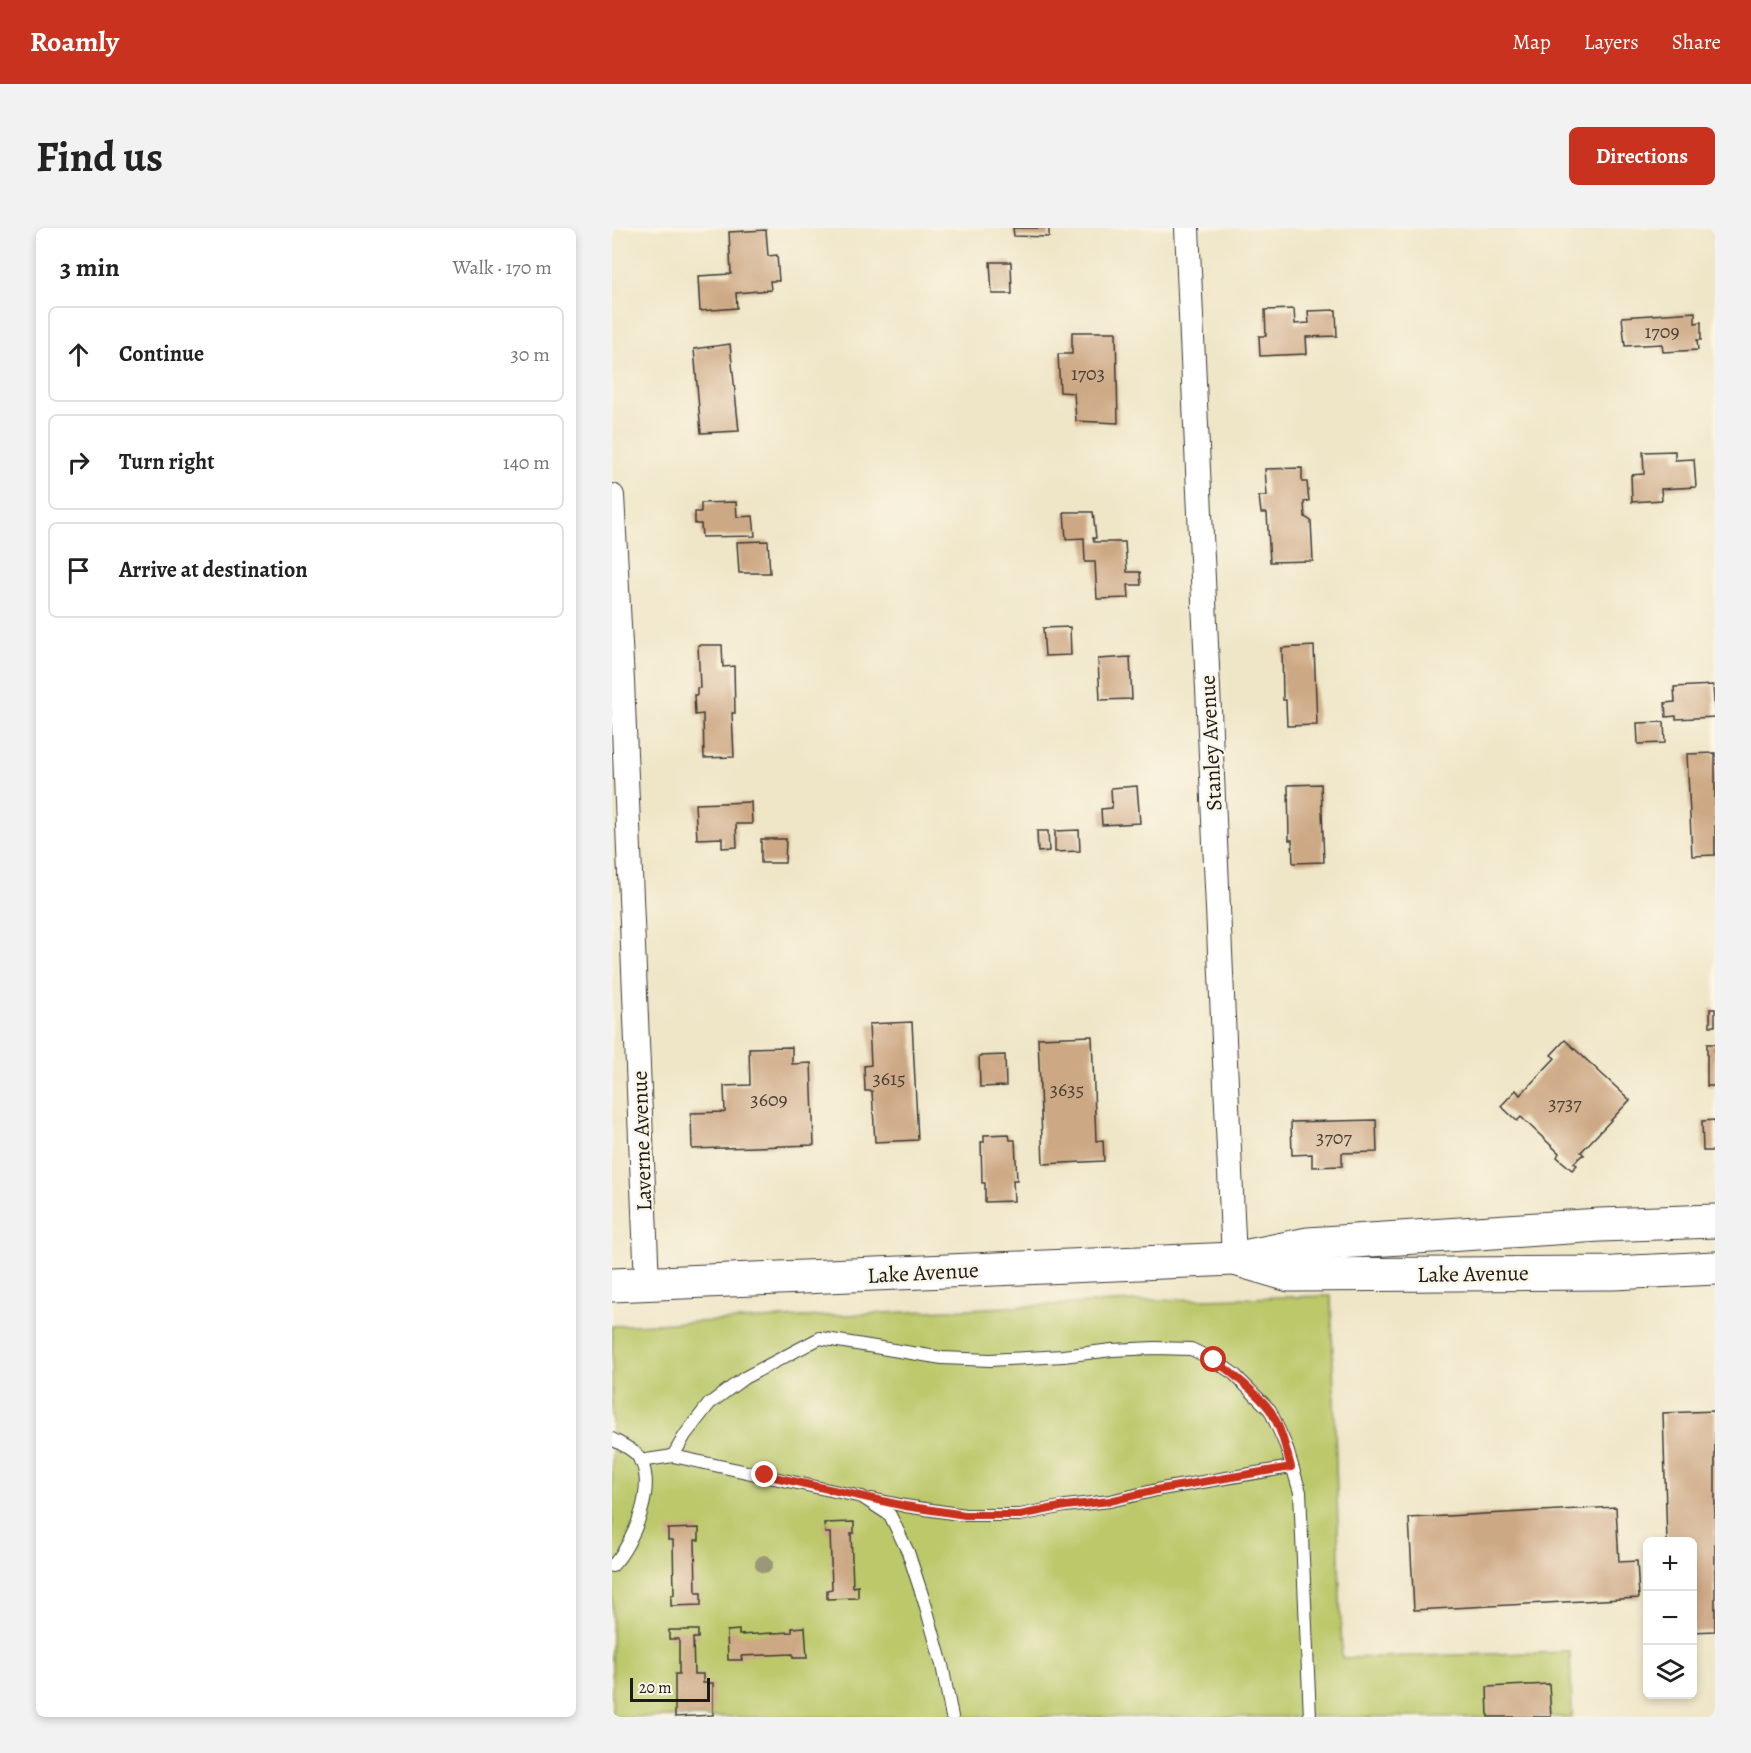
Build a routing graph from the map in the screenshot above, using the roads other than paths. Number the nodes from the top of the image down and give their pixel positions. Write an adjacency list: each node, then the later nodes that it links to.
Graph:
1 (1187, 228): 4 (street, Stanley Avenue)
2 (612, 507): 6 (street, Laverne Avenue)
3 (1715, 1221): 4 (main road, Lake Avenue)
4 (1234, 1259): 5 (main road, Lake Avenue); 6 (main road, Lake Avenue)
5 (1715, 1268)
6 (647, 1283): 7 (main road, Lake Avenue)
7 (612, 1285)
8 (612, 1439): 10 (lane)
9 (673, 1456): 10 (lane); 11 (lane); 12 (lane)
10 (640, 1461): 13 (lane)
11 (1291, 1467): 12 (lane); 15 (lane)
12 (862, 1497): 14 (lane)
13 (612, 1566)
14 (952, 1717)
15 (1310, 1717)

